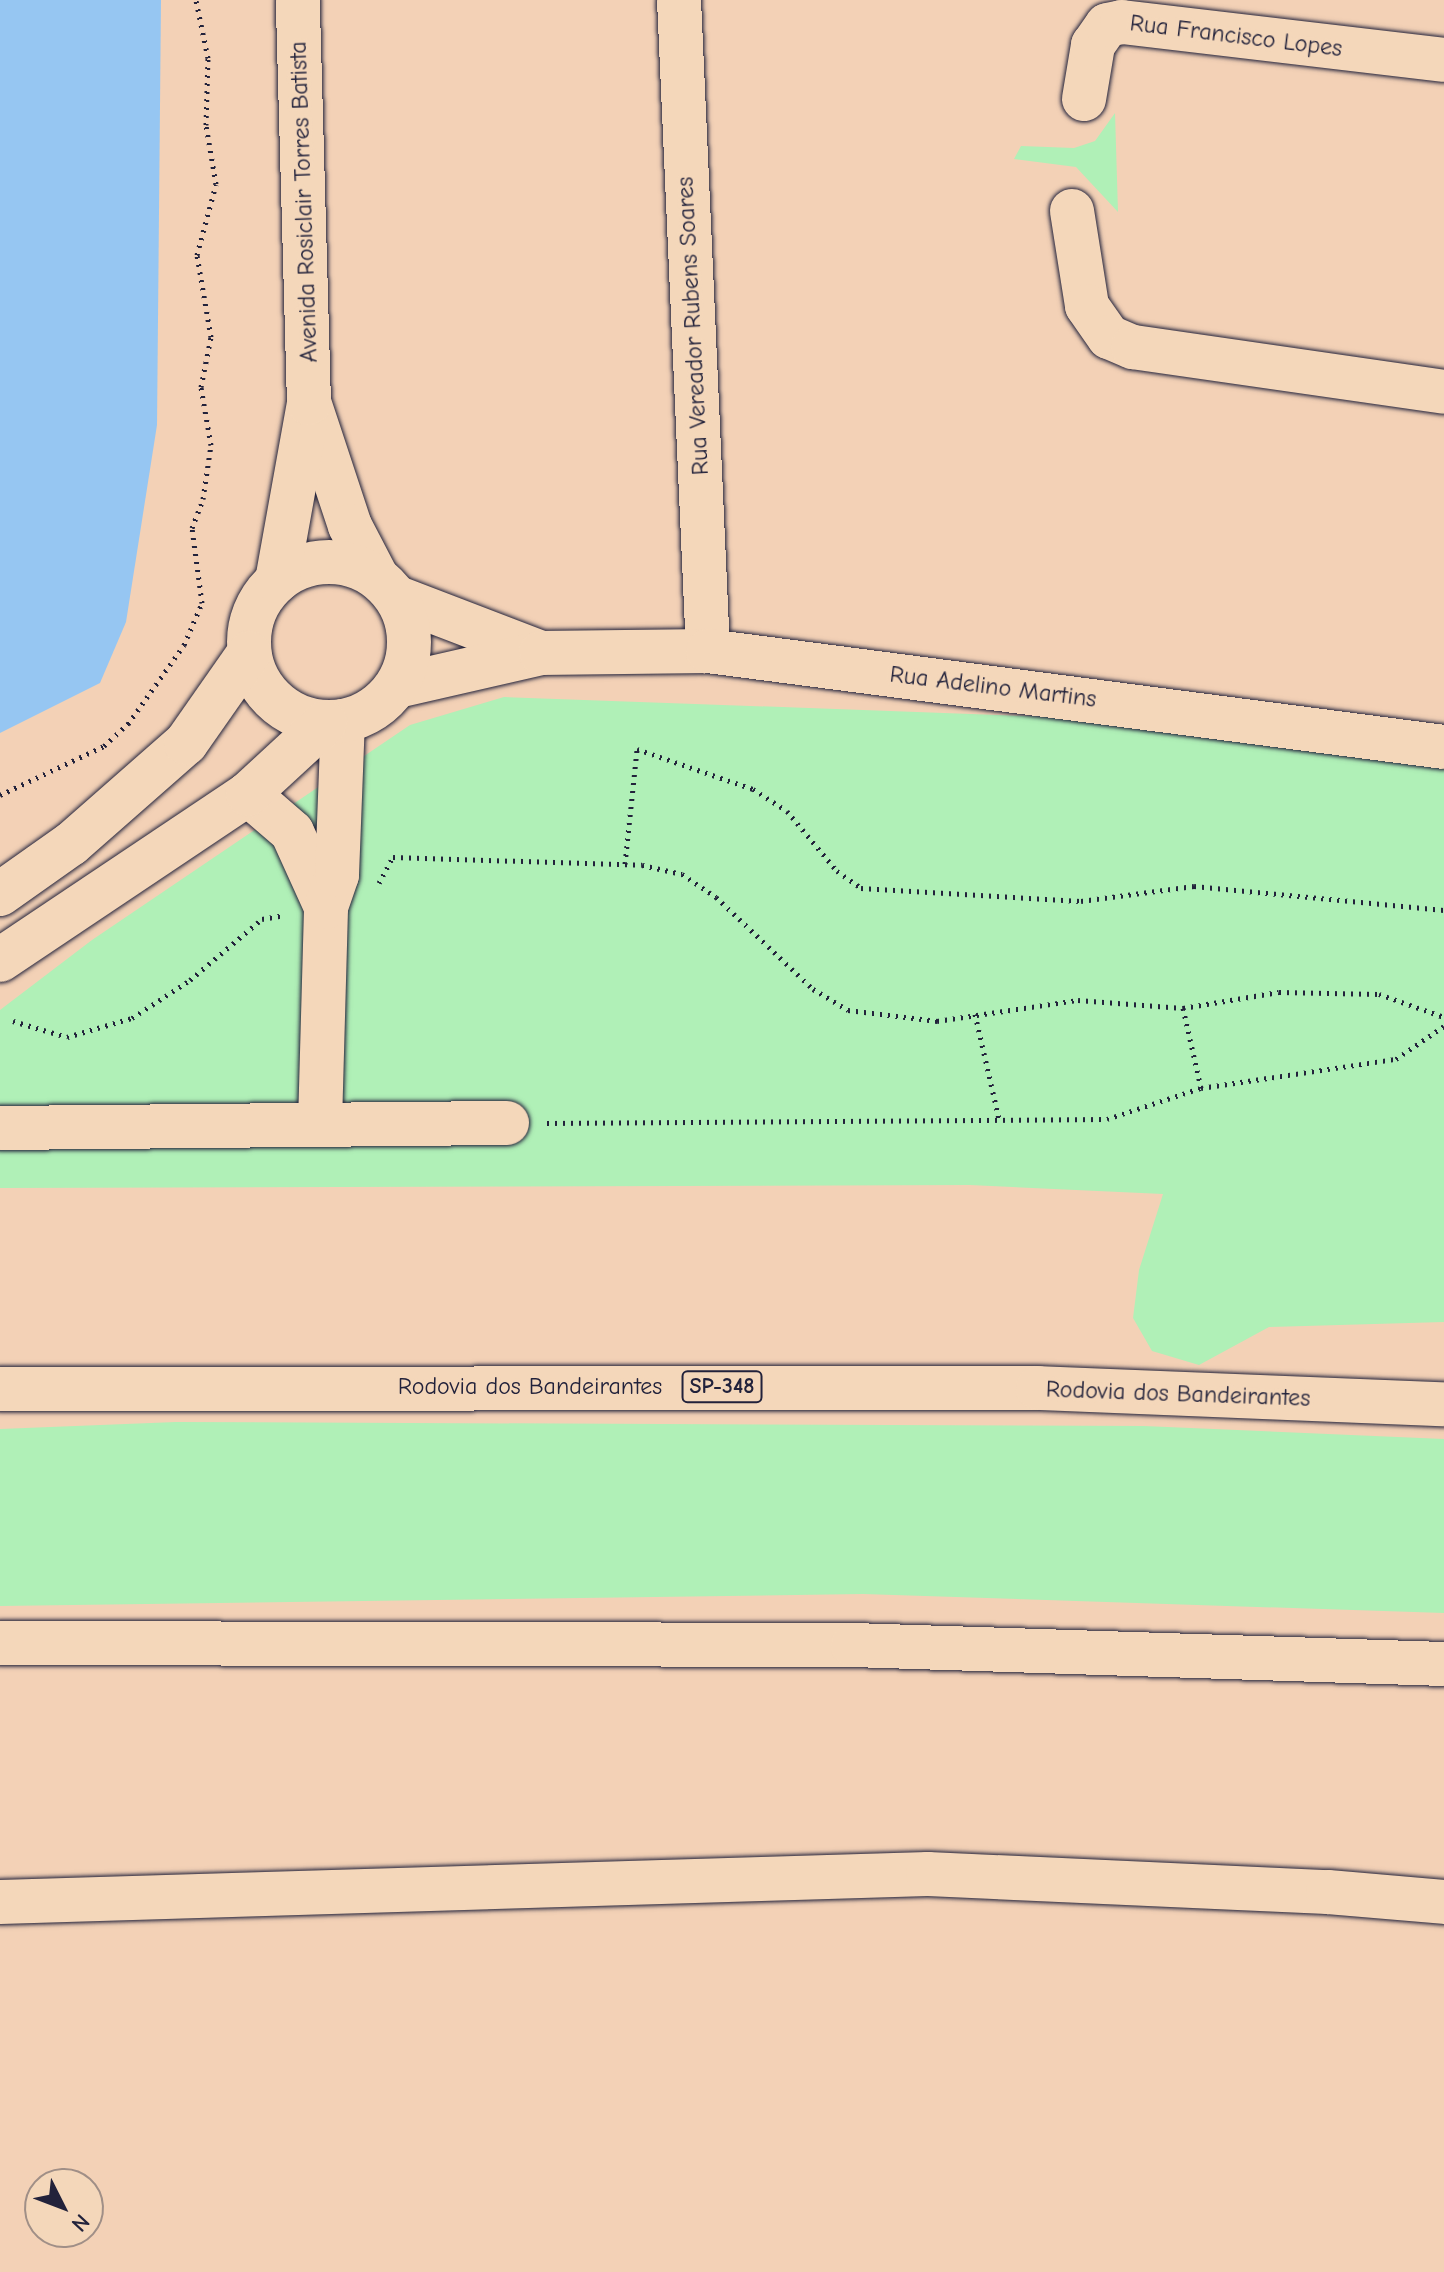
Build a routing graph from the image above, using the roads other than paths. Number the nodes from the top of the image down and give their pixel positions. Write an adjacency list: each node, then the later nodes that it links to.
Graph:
1 (298, 0): 7 (main road, Avenida Rosiclair Torres Batista)
2 (679, 0): 10 (main road, Rua Vereador Rubens Soares)
3 (1444, 60): 4 (main road, Rua Francisco Lopes)
4 (1084, 99)
5 (1072, 211): 6 (main road)
6 (1444, 392)
7 (309, 403): 8 (main road, Avenida Rosiclair Torres Batista); 9 (main road, Avenida Rosiclair Torres Batista)
8 (277, 581): 9 (main road); 11 (main road)
9 (387, 587): 12 (main road, Rua Adelino Martins); 13 (main road)
10 (708, 651): 12 (main road, Rua Adelino Martins); 15 (main road, Rua Adelino Martins)
11 (249, 653): 14 (main road); 17 (main road)
12 (541, 653): 13 (main road, Rua Adelino Martins)
13 (397, 686): 14 (main road)
14 (334, 722): 16 (main road); 18 (main road)
15 (1444, 747)
16 (248, 794): 18 (main road); 19 (main road)
17 (0, 894)
18 (326, 907): 21 (main road)
19 (0, 960)
20 (507, 1123): 21 (main road)
21 (320, 1124): 22 (main road)
22 (0, 1128)
23 (0, 1389): 24 (main road, Rodovia dos Bandeirantes / SP-348)
24 (1444, 1404)
25 (0, 1643): 26 (main road)
26 (1444, 1664)
27 (0, 1902): 28 (main road)
28 (1444, 1902)

